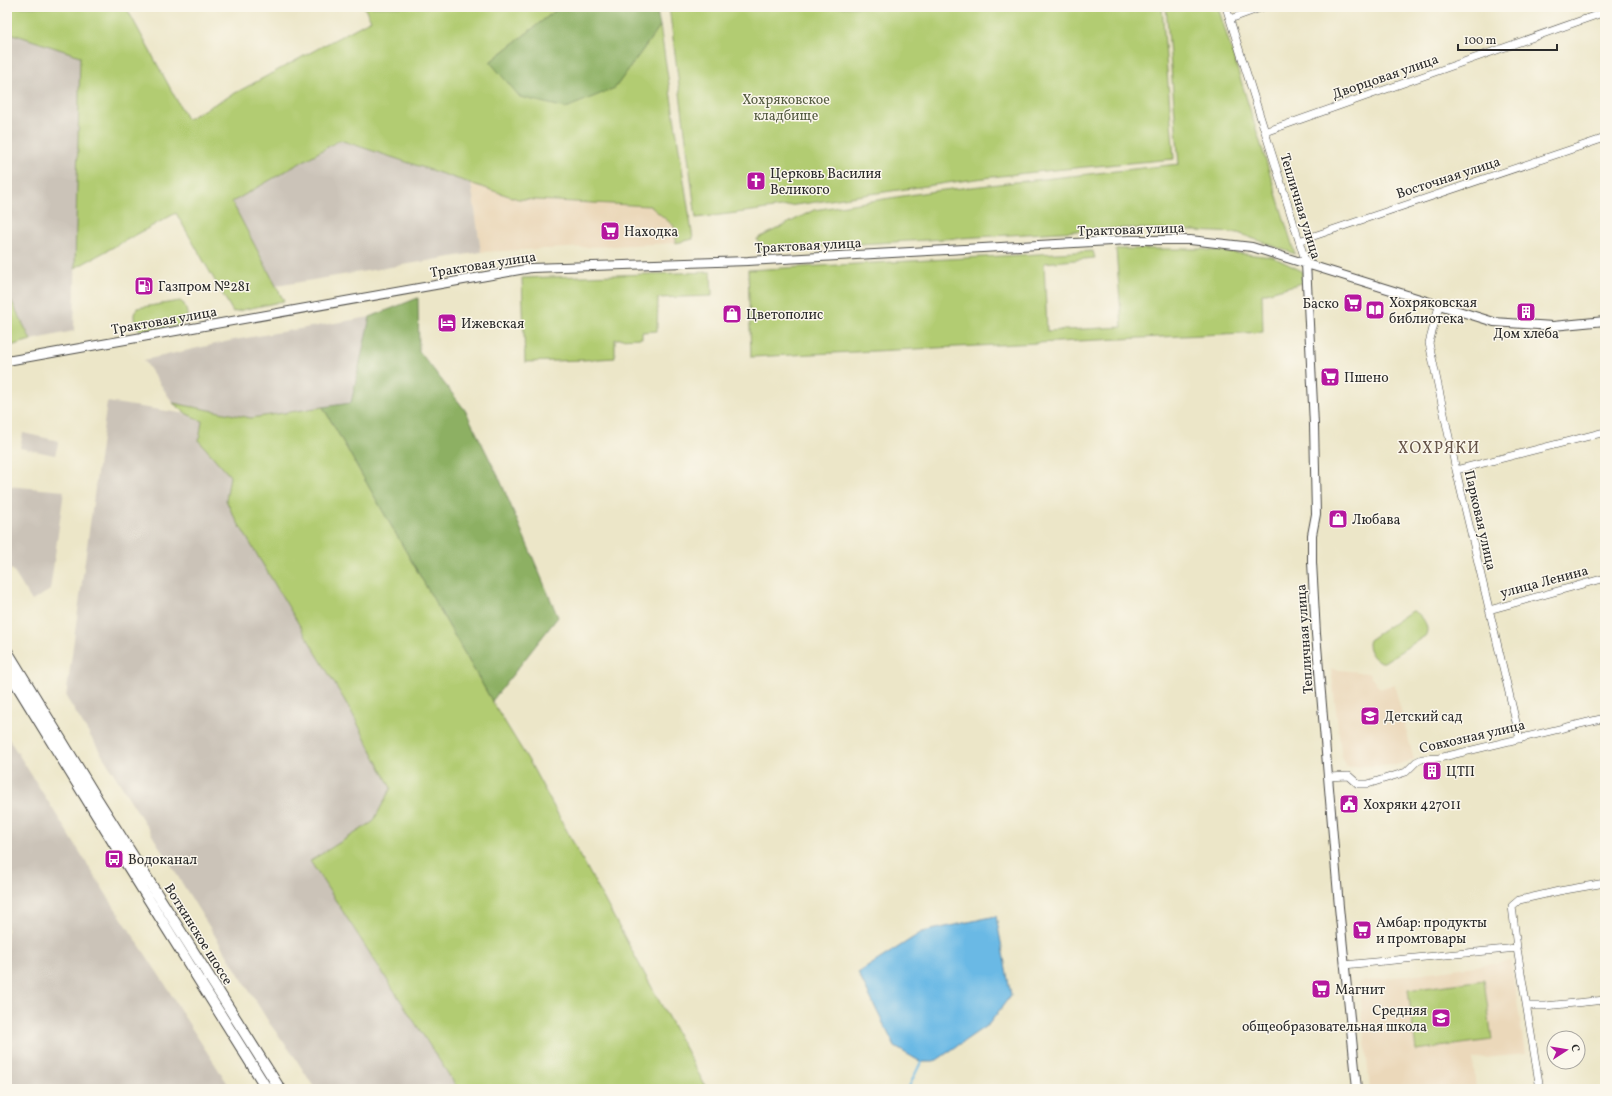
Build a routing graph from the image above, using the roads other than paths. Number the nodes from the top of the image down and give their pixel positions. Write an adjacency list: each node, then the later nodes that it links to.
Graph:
1 (1226, 7): 4 (street, Тепличная улица)
2 (1263, 7): 4 (street)
3 (1605, 12): 5 (street, Дворцовая улица)
4 (1230, 19): 5 (street, Тепличная улица)
5 (1265, 132): 7 (street, Тепличная улица)
6 (1605, 138): 7 (street, Восточная улица)
7 (1299, 240): 8 (street, Тепличная улица)
8 (1306, 263): 9 (street, Трактовая улица); 11 (street, Трактовая улица); 20 (street, Тепличная улица)
9 (1439, 306): 10 (street, Трактовая улица); 13 (street, Парковая улица)
10 (1605, 321)
11 (7, 361)
12 (1605, 432): 13 (street)
13 (1456, 470): 15 (street, Парковая улица)
14 (1605, 578): 15 (street, улица Ленина)
15 (1489, 610): 19 (street, Парковая улица)
16 (7, 651): 27 (main road, Воткинское шоссе)
17 (7, 669): 26 (main road, Воткинское шоссе)
18 (1605, 718): 19 (street, Совхозная улица)
19 (1520, 739): 20 (street, Совхозная улица)
20 (1328, 777): 23 (street, Тепличная улица)
21 (1605, 884): 22 (street)
22 (1517, 948): 23 (street); 25 (street)
23 (1344, 965): 28 (street, Тепличная улица)
24 (1605, 1000): 25 (street)
25 (1527, 1006): 29 (street)
26 (268, 1089)
27 (280, 1089)
28 (1357, 1089)
29 (1540, 1089)

